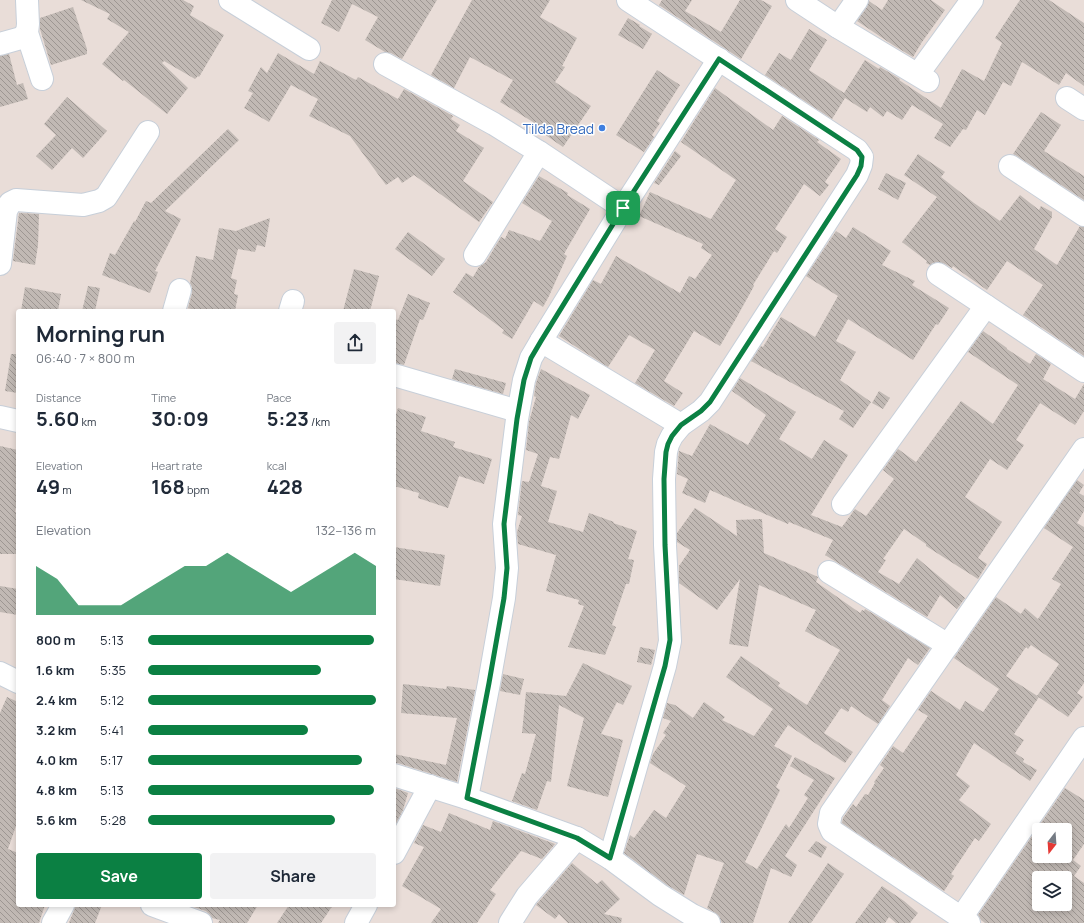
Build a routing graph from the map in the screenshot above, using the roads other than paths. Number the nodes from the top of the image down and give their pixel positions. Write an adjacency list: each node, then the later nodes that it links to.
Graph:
1 (26, 0): 9 (street)
2 (230, 0): 11 (street)
3 (628, 0): 7 (street)
4 (797, 0): 8 (street)
5 (857, 0): 8 (street)
6 (972, 0): 8 (street)
7 (651, 6): 12 (street)
8 (838, 27)
9 (27, 34): 10 (street); 14 (street)
10 (0, 44)
11 (309, 49)
12 (719, 59): 18 (street); 32 (street)
13 (385, 64): 16 (street)
14 (42, 79)
15 (148, 132): 21 (street)
16 (539, 152): 18 (street); 20 (street)
17 (1010, 166): 19 (street)
18 (623, 208): 26 (street)
19 (1084, 215)
20 (476, 255)
21 (0, 264)
22 (938, 274): 24 (street)
23 (180, 290): 25 (street)
24 (986, 306): 27 (street); 34 (street)
25 (175, 309)
26 (541, 341): 29 (street); 32 (street)
27 (1084, 372)
28 (396, 376): 29 (street)
29 (518, 411): 42 (street)
30 (0, 416): 31 (street)
31 (16, 420)
32 (681, 425): 45 (street)
33 (1084, 449): 36 (street)
34 (844, 504)
35 (829, 572): 36 (street)
36 (948, 645): 50 (street)
37 (0, 673): 38 (street)
38 (16, 681)
39 (1084, 738): 50 (street)
40 (396, 776): 41 (street)
41 (430, 786): 42 (street); 44 (street)
42 (467, 798): 43 (street)
43 (577, 838): 45 (street); 54 (street)
44 (396, 849)
45 (610, 858): 49 (street)
46 (61, 907): 51 (street)
47 (157, 907): 52 (street)
48 (365, 907): 53 (street)
49 (679, 916): 55 (street)
50 (965, 920)
51 (53, 923)
52 (201, 923)
53 (356, 923)
54 (510, 923)
55 (708, 923)

